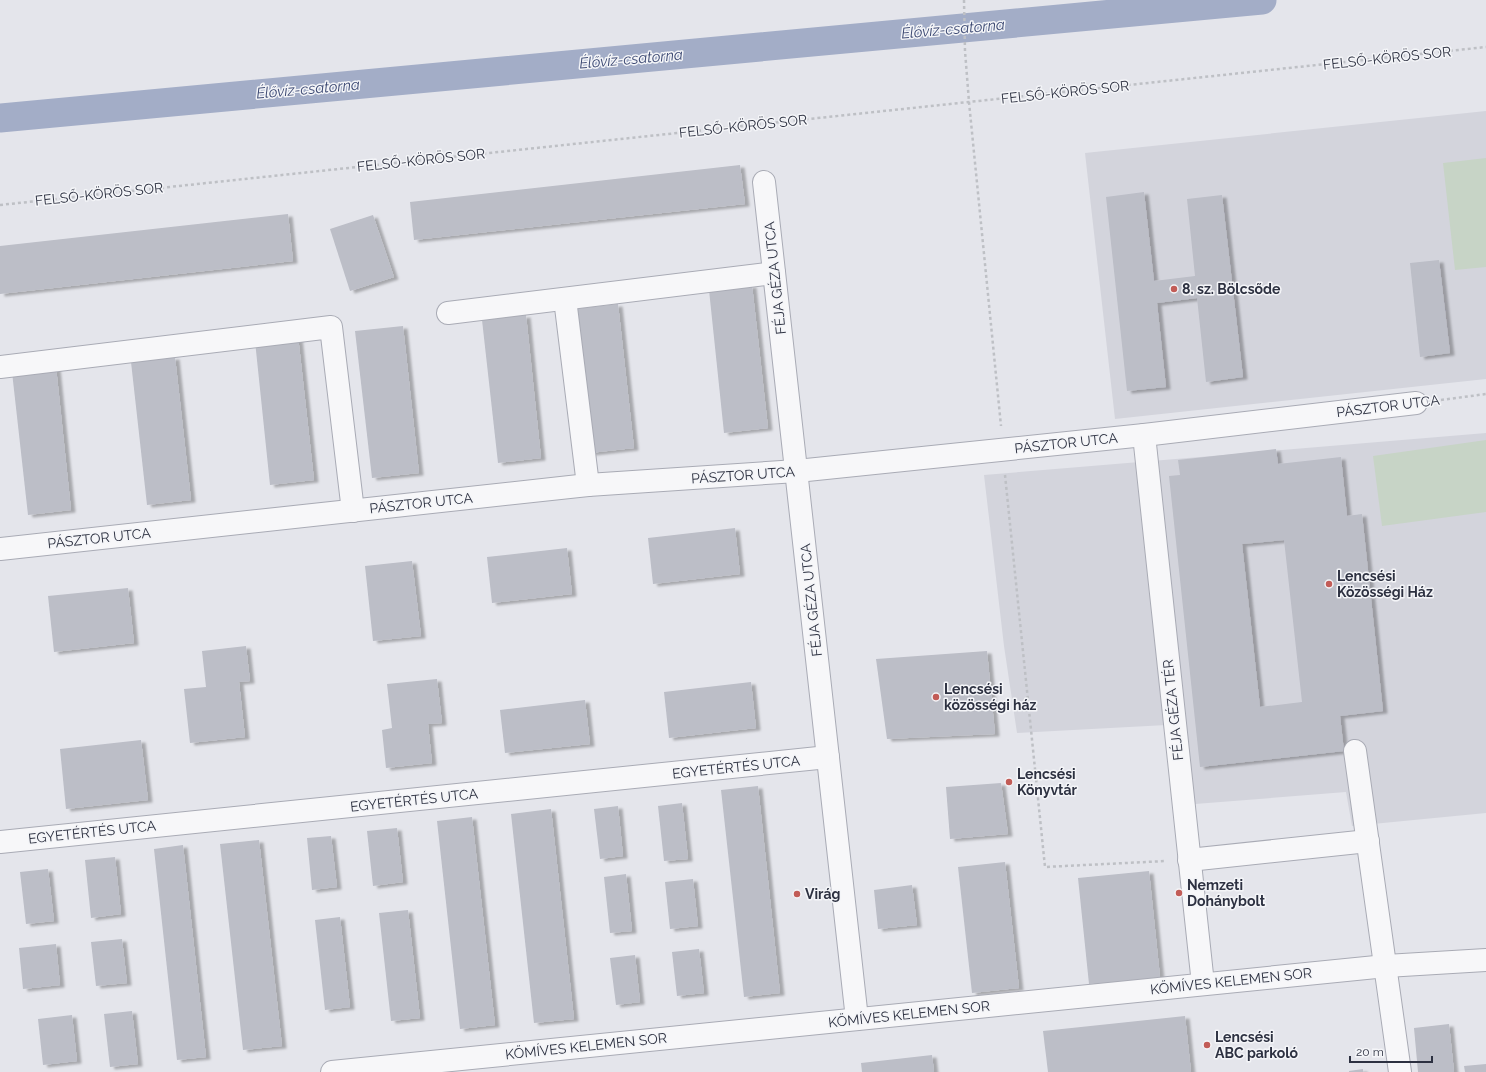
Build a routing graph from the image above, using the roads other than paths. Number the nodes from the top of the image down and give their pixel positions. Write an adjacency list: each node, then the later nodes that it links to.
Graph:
1 (764, 182): 2 (street, FÉJA GÉZA UTCA)
2 (774, 273): 3 (street); 8 (street, FÉJA GÉZA UTCA)
3 (565, 299): 4 (street); 9 (street)
4 (448, 313)
5 (0, 367): 10 (street)
6 (1416, 403): 7 (street, PÁSZTOR UTCA)
7 (1144, 435): 8 (street, PÁSZTOR UTCA); 16 (street, FÉJA GÉZA TÉR)
8 (797, 471): 9 (street, PÁSZTOR UTCA); 13 (street, FÉJA GÉZA UTCA)
9 (588, 485): 10 (street, PÁSZTOR UTCA)
10 (353, 511): 11 (street, PÁSZTOR UTCA)
11 (0, 549)
12 (1355, 751): 14 (street)
13 (828, 757): 15 (street, EGYETÉRTÉS UTCA); 20 (street, FÉJA GÉZA UTCA)
14 (1368, 841): 16 (street); 18 (street)
15 (0, 842)
16 (1189, 860): 19 (street, FÉJA GÉZA TÉR)
17 (1486, 960): 18 (street, KŐMÍVES KELEMEN SOR)
18 (1386, 966): 19 (street, KŐMÍVES KELEMEN SOR); 23 (street)
19 (1203, 984): 20 (street, KŐMÍVES KELEMEN SOR)
20 (857, 1019): 21 (street, KŐMÍVES KELEMEN SOR)
21 (406, 1068): 22 (street, KŐMÍVES KELEMEN SOR)
22 (332, 1072)
23 (1400, 1072)

